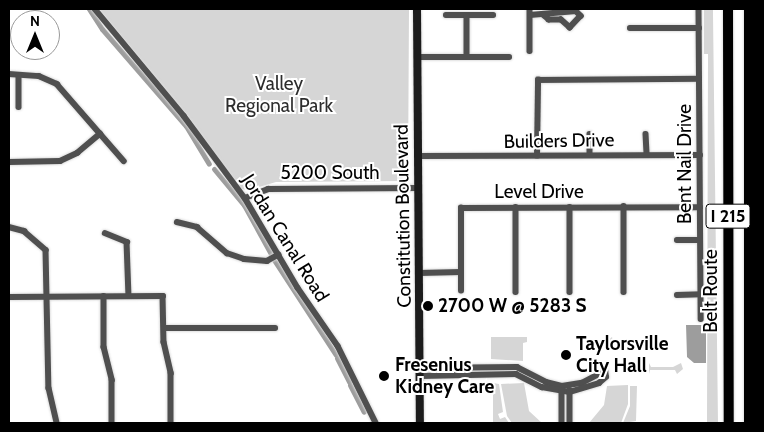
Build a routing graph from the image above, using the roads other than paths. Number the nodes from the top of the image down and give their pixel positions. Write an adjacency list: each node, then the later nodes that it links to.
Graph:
1 (95, 9): 32 (street, Jordan Canal Road)
2 (417, 9): 15 (main road, Constitution Boulevard)
3 (699, 9): 12 (street, Bent Nail Drive)
4 (728, 9): 68 (highway, Belt Route / I 215)
5 (750, 9): 69 (highway, Belt Route / I 215)
6 (530, 12): 10 (street); 13 (street)
7 (446, 15): 8 (street)
8 (467, 15): 9 (street); 14 (street)
9 (493, 15)
10 (543, 15): 10 (street)
11 (630, 28): 12 (street)
12 (699, 28): 19 (street, Bent Nail Drive)
13 (530, 51)
14 (467, 56): 15 (street); 16 (street)
15 (418, 57): 27 (main road, Constitution Boulevard)
16 (509, 57)
17 (9, 74): 18 (street)
18 (19, 75): 20 (street); 21 (street)
19 (700, 79): 26 (street, Bent Nail Drive); 28 (street)
20 (19, 107)
21 (100, 134): 29 (street); 30 (street)
22 (590, 134): 24 (street)
23 (646, 134): 25 (street)
24 (590, 155): 25 (street, Builders Drive); 28 (street, Builders Drive)
25 (647, 155): 26 (street, Builders Drive)
26 (700, 155): 36 (street, Bent Nail Drive)
27 (418, 156): 28 (street, Builders Drive); 31 (main road, Constitution Boulevard)
28 (538, 156)
29 (124, 160)
30 (9, 162)
31 (418, 188): 32 (street, 5200 South); 44 (main road, Constitution Boulevard)
32 (245, 198): 42 (street, Jordan Canal Road)
33 (624, 206): 35 (street, Level Drive); 36 (street, Level Drive); 48 (street)
34 (516, 207): 35 (street, Level Drive); 43 (street, Level Drive); 46 (street)
35 (570, 207): 47 (street)
36 (700, 207): 41 (street, Bent Nail Drive)
37 (177, 222): 42 (street)
38 (9, 227): 51 (street)
39 (105, 233): 53 (street)
40 (677, 240): 41 (street)
41 (700, 240): 49 (street, Bent Nail Drive)
42 (278, 255): 64 (street, Jordan Canal Road)
43 (461, 272): 44 (street); 45 (street, Level Drive)
44 (419, 273): 58 (main road, Constitution Boulevard)
45 (461, 291)
46 (516, 292)
47 (570, 292)
48 (624, 292)
49 (701, 294): 50 (street); 55 (street, Bent Nail Drive)
50 (677, 295)
51 (48, 296): 52 (street); 54 (street); 61 (street)
52 (104, 296): 53 (street); 62 (street)
53 (130, 296): 56 (street)
54 (9, 297)
55 (701, 319)
56 (164, 328): 57 (street); 63 (street)
57 (275, 328)
58 (420, 372): 59 (street); 65 (main road, Constitution Boulevard)
59 (562, 389): 60 (street); 66 (street)
60 (570, 389): 60 (street); 67 (street)
61 (57, 423)
62 (112, 423)
63 (171, 423)
64 (376, 423)
65 (420, 423)
66 (562, 423)
67 (570, 423)
68 (729, 423)
69 (748, 423)

